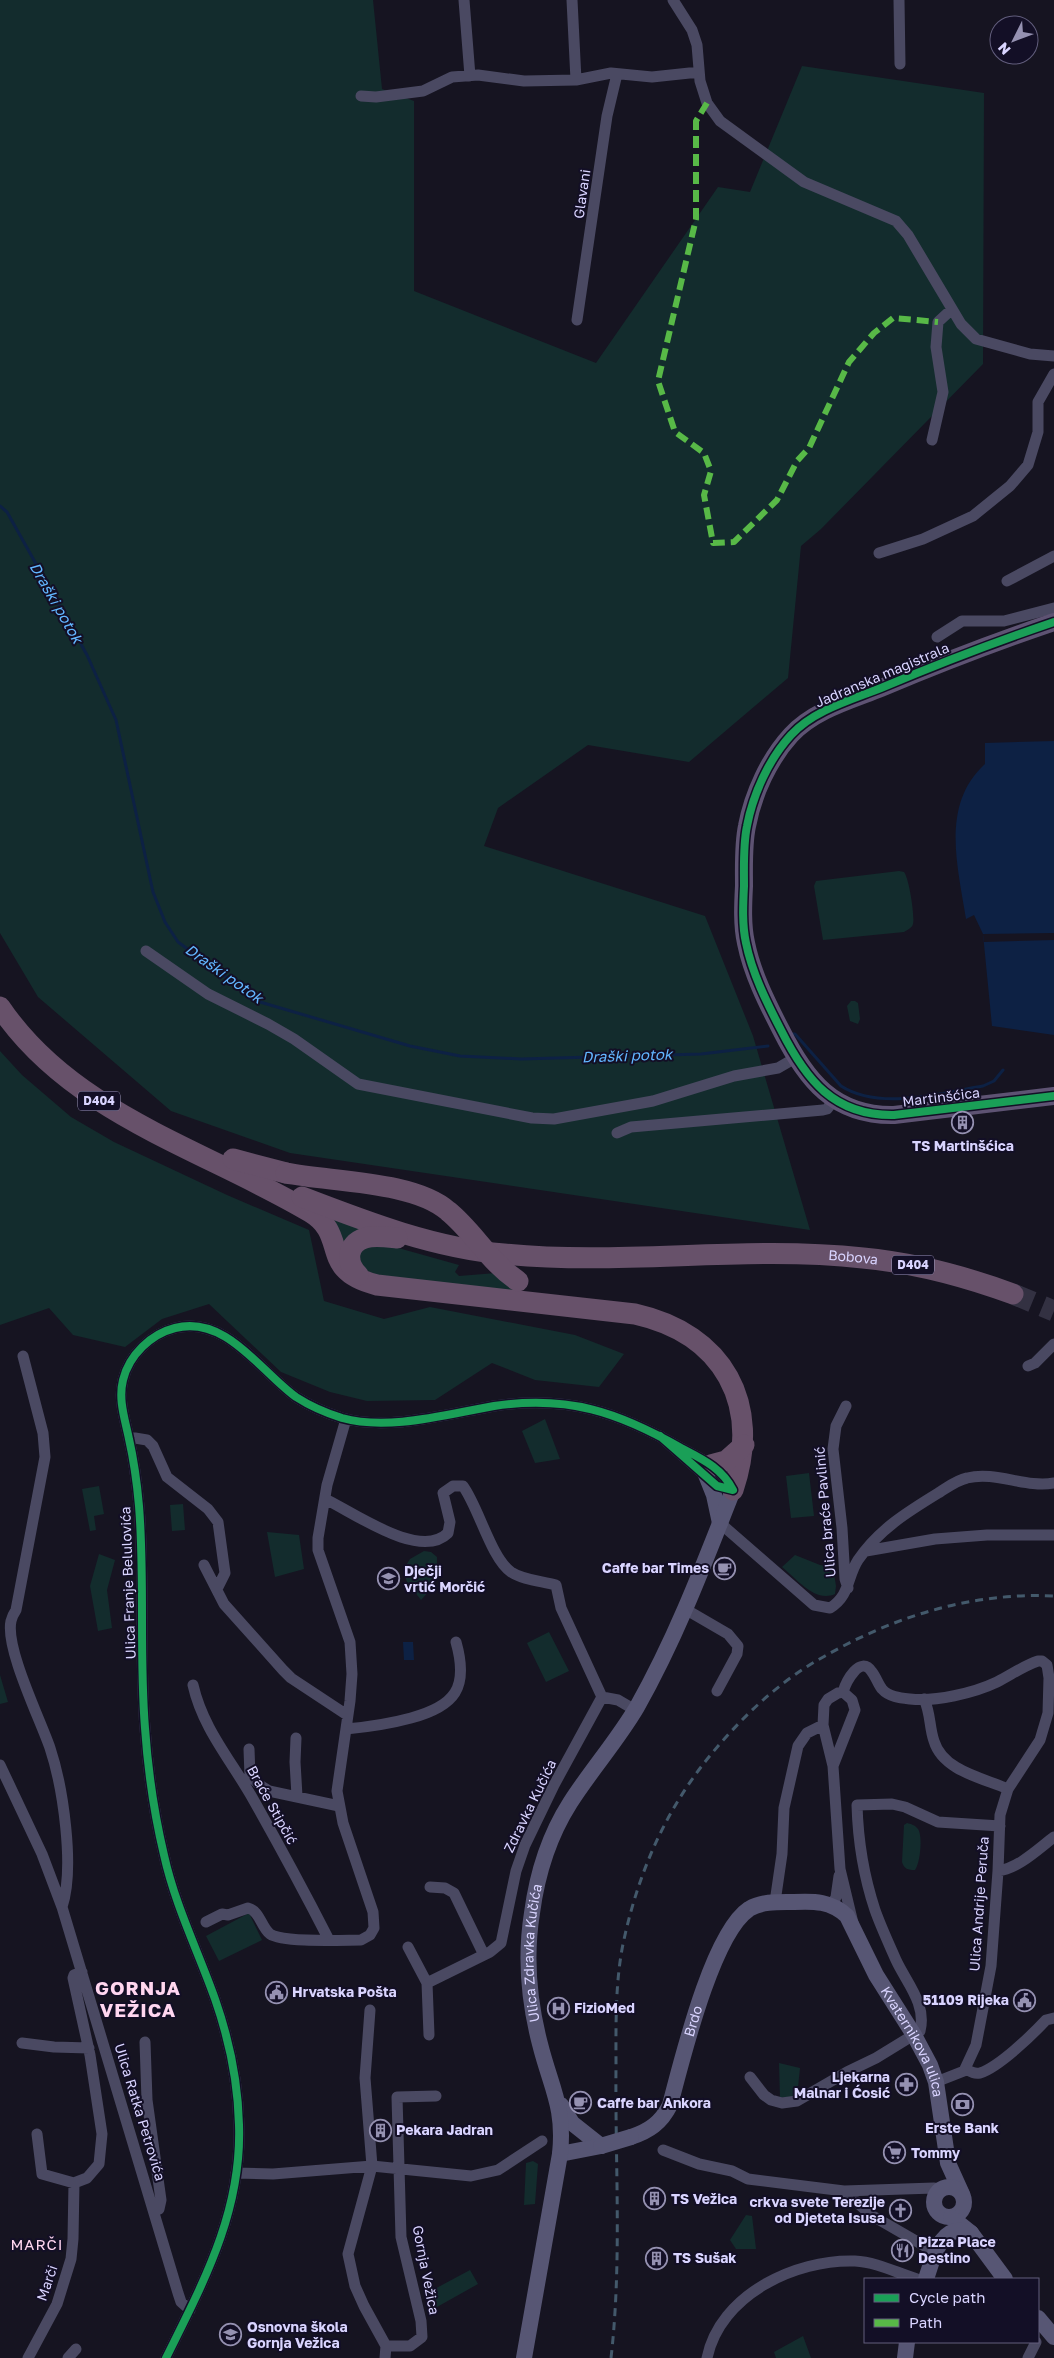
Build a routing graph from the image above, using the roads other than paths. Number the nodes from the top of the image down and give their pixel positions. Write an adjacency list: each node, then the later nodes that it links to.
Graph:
1 (464, 0): 8 (street)
2 (572, 0): 9 (street)
3 (673, 0): 6 (street)
4 (899, 0): 5 (street)
5 (900, 64)
6 (699, 72): 7 (street); 11 (street)
7 (617, 74): 9 (street); 12 (street, Glavani)
8 (470, 76): 9 (street); 10 (street)
9 (576, 80)
10 (361, 96)
11 (951, 310): 13 (street); 15 (street)
12 (577, 320)
13 (1054, 356)
14 (1054, 374): 16 (street)
15 (932, 440)
16 (879, 553)
17 (1054, 556): 18 (street)
18 (1006, 581)
19 (1054, 608): 21 (street)
20 (1054, 622): 24 (main road, Jadranska magistrala)
21 (937, 638)
22 (146, 951): 24 (street)
23 (0, 1007): 28 (highway, D404)
24 (797, 1057): 26 (main road, Jadranska magistrala)
25 (1054, 1096): 26 (main road, Martinšćica)
26 (834, 1100): 27 (street)
27 (617, 1133)
28 (176, 1143): 29 (highway, D404); 33 (highway, bridge)
29 (251, 1179): 30 (highway, D404); 31 (highway)
30 (391, 1233): 31 (highway); 32 (highway, Bobova / D404)
31 (368, 1283): 33 (highway)
32 (1013, 1294)
33 (603, 1309): 40 (highway)
34 (1054, 1344): 36 (street)
35 (23, 1356): 76 (street, Ulica Ratka Petrovića)
36 (1028, 1366)
37 (846, 1406): 49 (street, Ulica braće Pavlinić)
38 (346, 1419): 39 (street, Ulica Franje Belulovića); 41 (street, Ulica Franje Belulovića); 44 (street)
39 (129, 1437): 50 (street); 104 (street, Ulica Franje Belulovića)
40 (744, 1445): 41 (highway); 43 (highway)
41 (708, 1470): 43 (street, Ulica Franje Belulovića); 45 (main road)
42 (1054, 1483): 47 (street, Ulica braće Pavlinić)
43 (733, 1490): 45 (main road, Ulica Zdravka Kučića)
44 (325, 1499): 56 (street); 59 (street)
45 (720, 1523): 49 (street, Ulica braće Pavlinić); 51 (main road, Ulica Zdravka Kučića)
46 (1054, 1535): 47 (street)
47 (866, 1551): 49 (street, Ulica braće Pavlinić)
48 (204, 1565): 50 (street)
49 (848, 1588)
50 (217, 1589): 59 (street)
51 (685, 1609): 54 (street); 58 (main road, Ulica Zdravka Kučića)
52 (456, 1642): 61 (street)
53 (193, 1685): 79 (street, Braće Stipčić)
54 (717, 1691)
55 (843, 1692): 57 (street, Ulica Andrije Peruča); 60 (street, Kvaternikova ulica); 65 (street, Kvaternikova ulica)
56 (602, 1697): 58 (street); 81 (street, Zdravka Kučića)
57 (924, 1699): 66 (street); 66 (street, Ulica Andrije Peruča)
58 (635, 1710): 95 (main road, Ulica Zdravka Kučića)
59 (347, 1715): 61 (street)
60 (823, 1725): 65 (street, Kvaternikova ulica); 74 (street)
61 (346, 1729): 68 (street)
62 (296, 1738): 67 (street, Braće Stipčić)
63 (249, 1749): 67 (street, Braće Stipčić)
64 (0, 1765): 76 (street, Ulica Ratka Petrovića)
65 (833, 1766): 71 (street, Kvaternikova ulica)
66 (1008, 1788): 69 (street, Ulica Andrije Peruča)
67 (297, 1796): 68 (street, Braće Stipčić)
68 (339, 1806): 79 (street)
69 (1000, 1826): 72 (street, Ulica Andrije Peruča); 87 (street, Ulica Andrije Peruča)
70 (1054, 1836): 72 (street)
71 (840, 1869): 75 (street, Kvaternikova ulica); 78 (street, Kvaternikova ulica)
72 (998, 1871): 91 (street, Ulica Andrije Peruča)
73 (430, 1887): 81 (street)
74 (775, 1902): 75 (main road, Brdo); 98 (main road, Brdo, bridge)
75 (832, 1905): 78 (main road, Kvaternikova ulica)
76 (62, 1907): 82 (street, Ulica Ratka Petrovića)
77 (206, 1922): 79 (street)
78 (854, 1928): 87 (main road, Kvaternikova ulica)
79 (329, 1940)
80 (408, 1947): 83 (street)
81 (484, 1955): 83 (street, Zdravka Kučića)
82 (82, 1972): 90 (street); 109 (street, Ulica Ratka Petrovića)
83 (427, 1983): 86 (street)
84 (370, 2010): 102 (street)
85 (1054, 2018): 91 (street)
86 (429, 2035)
87 (914, 2035): 92 (street); 93 (main road, Kvaternikova ulica)
88 (146, 2042): 109 (street, Ulica Ratka Petrovića)
89 (22, 2043): 90 (street)
90 (89, 2048): 105 (street)
91 (966, 2069): 93 (street)
92 (750, 2077)
93 (936, 2082): 101 (main road, Kvaternikova ulica)
94 (436, 2096): 103 (street)
95 (557, 2096): 98 (main road); 100 (main road, Ulica Zdravka Kučića)
96 (37, 2134): 105 (street)
97 (542, 2141): 103 (street)
98 (601, 2146): 100 (main road, Brdo)
99 (663, 2150): 107 (street)
100 (560, 2154): 122 (main road, Ulica Zdravka Kučića)
101 (948, 2163): 106 (main road, Kvaternikova ulica); 108 (main road, Kvaternikova ulica)
102 (372, 2166): 103 (street); 104 (street); 119 (street, Gornja Vežica)
103 (399, 2169): 119 (street, Gornja Vežica)
104 (236, 2173): 116 (street, Ulica Franje Belulovića)
105 (74, 2183): 120 (street, Marči)
106 (938, 2189): 107 (street); 108 (main road); 110 (main road, Kvaternikova ulica)
107 (844, 2191): 112 (street)
108 (963, 2199): 110 (main road); 111 (main road, Kvaternikova ulica)
109 (154, 2210): 116 (street, Ulica Ratka Petrovića)
110 (948, 2217): 111 (main road, Kvaternikova ulica); 112 (main road)
111 (975, 2237): 112 (main road); 115 (main road, Kvaternikova ulica)
112 (935, 2252): 114 (main road)
113 (914, 2278): 123 (street)
114 (926, 2278)
115 (1004, 2278)
116 (190, 2310): 121 (street, Ulica Franje Belulovića)
117 (907, 2343): 124 (main road)
118 (1036, 2343): 125 (street)
119 (385, 2352)
120 (28, 2358)
121 (166, 2358)
122 (524, 2358)
123 (706, 2358)
124 (905, 2358)
125 (1028, 2358)

